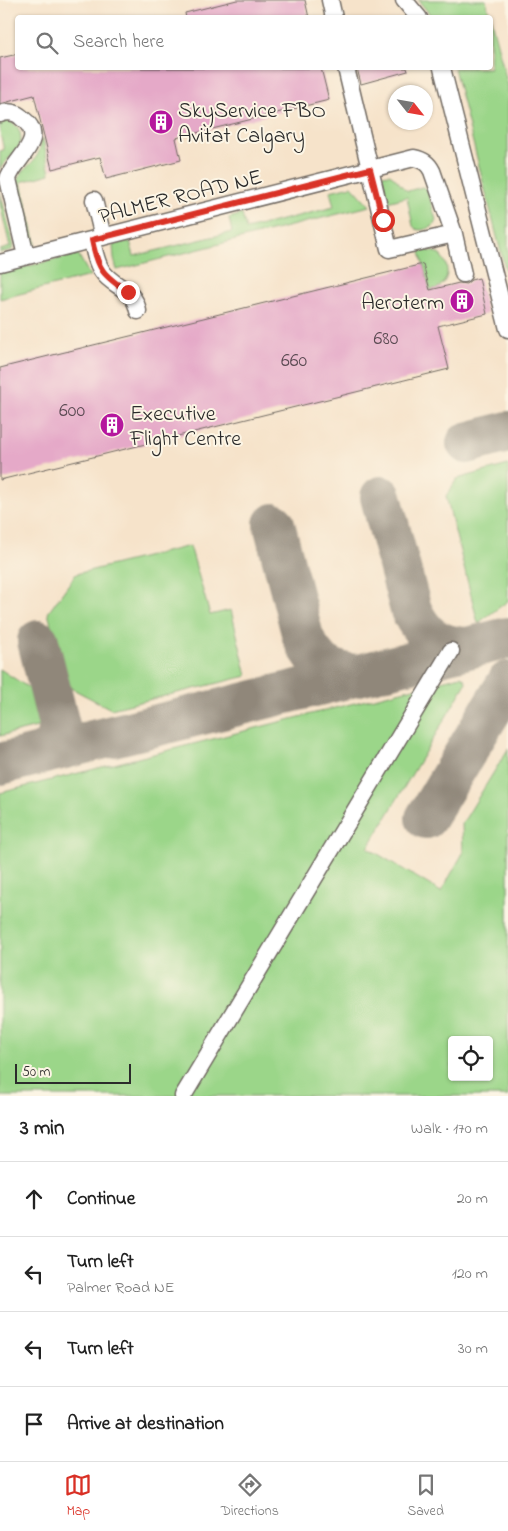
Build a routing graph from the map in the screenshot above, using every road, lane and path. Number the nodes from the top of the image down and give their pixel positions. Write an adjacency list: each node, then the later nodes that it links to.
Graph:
1 (330, 0): 3 (street)
2 (404, 0): 4 (street)
3 (333, 15)
4 (417, 15)
5 (346, 70): 8 (street)
6 (443, 70): 16 (street)
7 (0, 114): 12 (street)
8 (370, 169): 10 (street, PALMER ROAD NE); 10 (street); 11 (street, PALMER ROAD NE)
9 (94, 200): 11 (street)
10 (454, 234): 14 (street, PALMER ROAD NE)
11 (97, 239): 12 (street, PALMER ROAD NE); 15 (street)
12 (26, 256): 13 (street, PALMER ROAD NE)
13 (0, 263)
14 (463, 274)
15 (138, 311)
16 (508, 329)
17 (451, 651): 18 (street)
18 (183, 1096)

